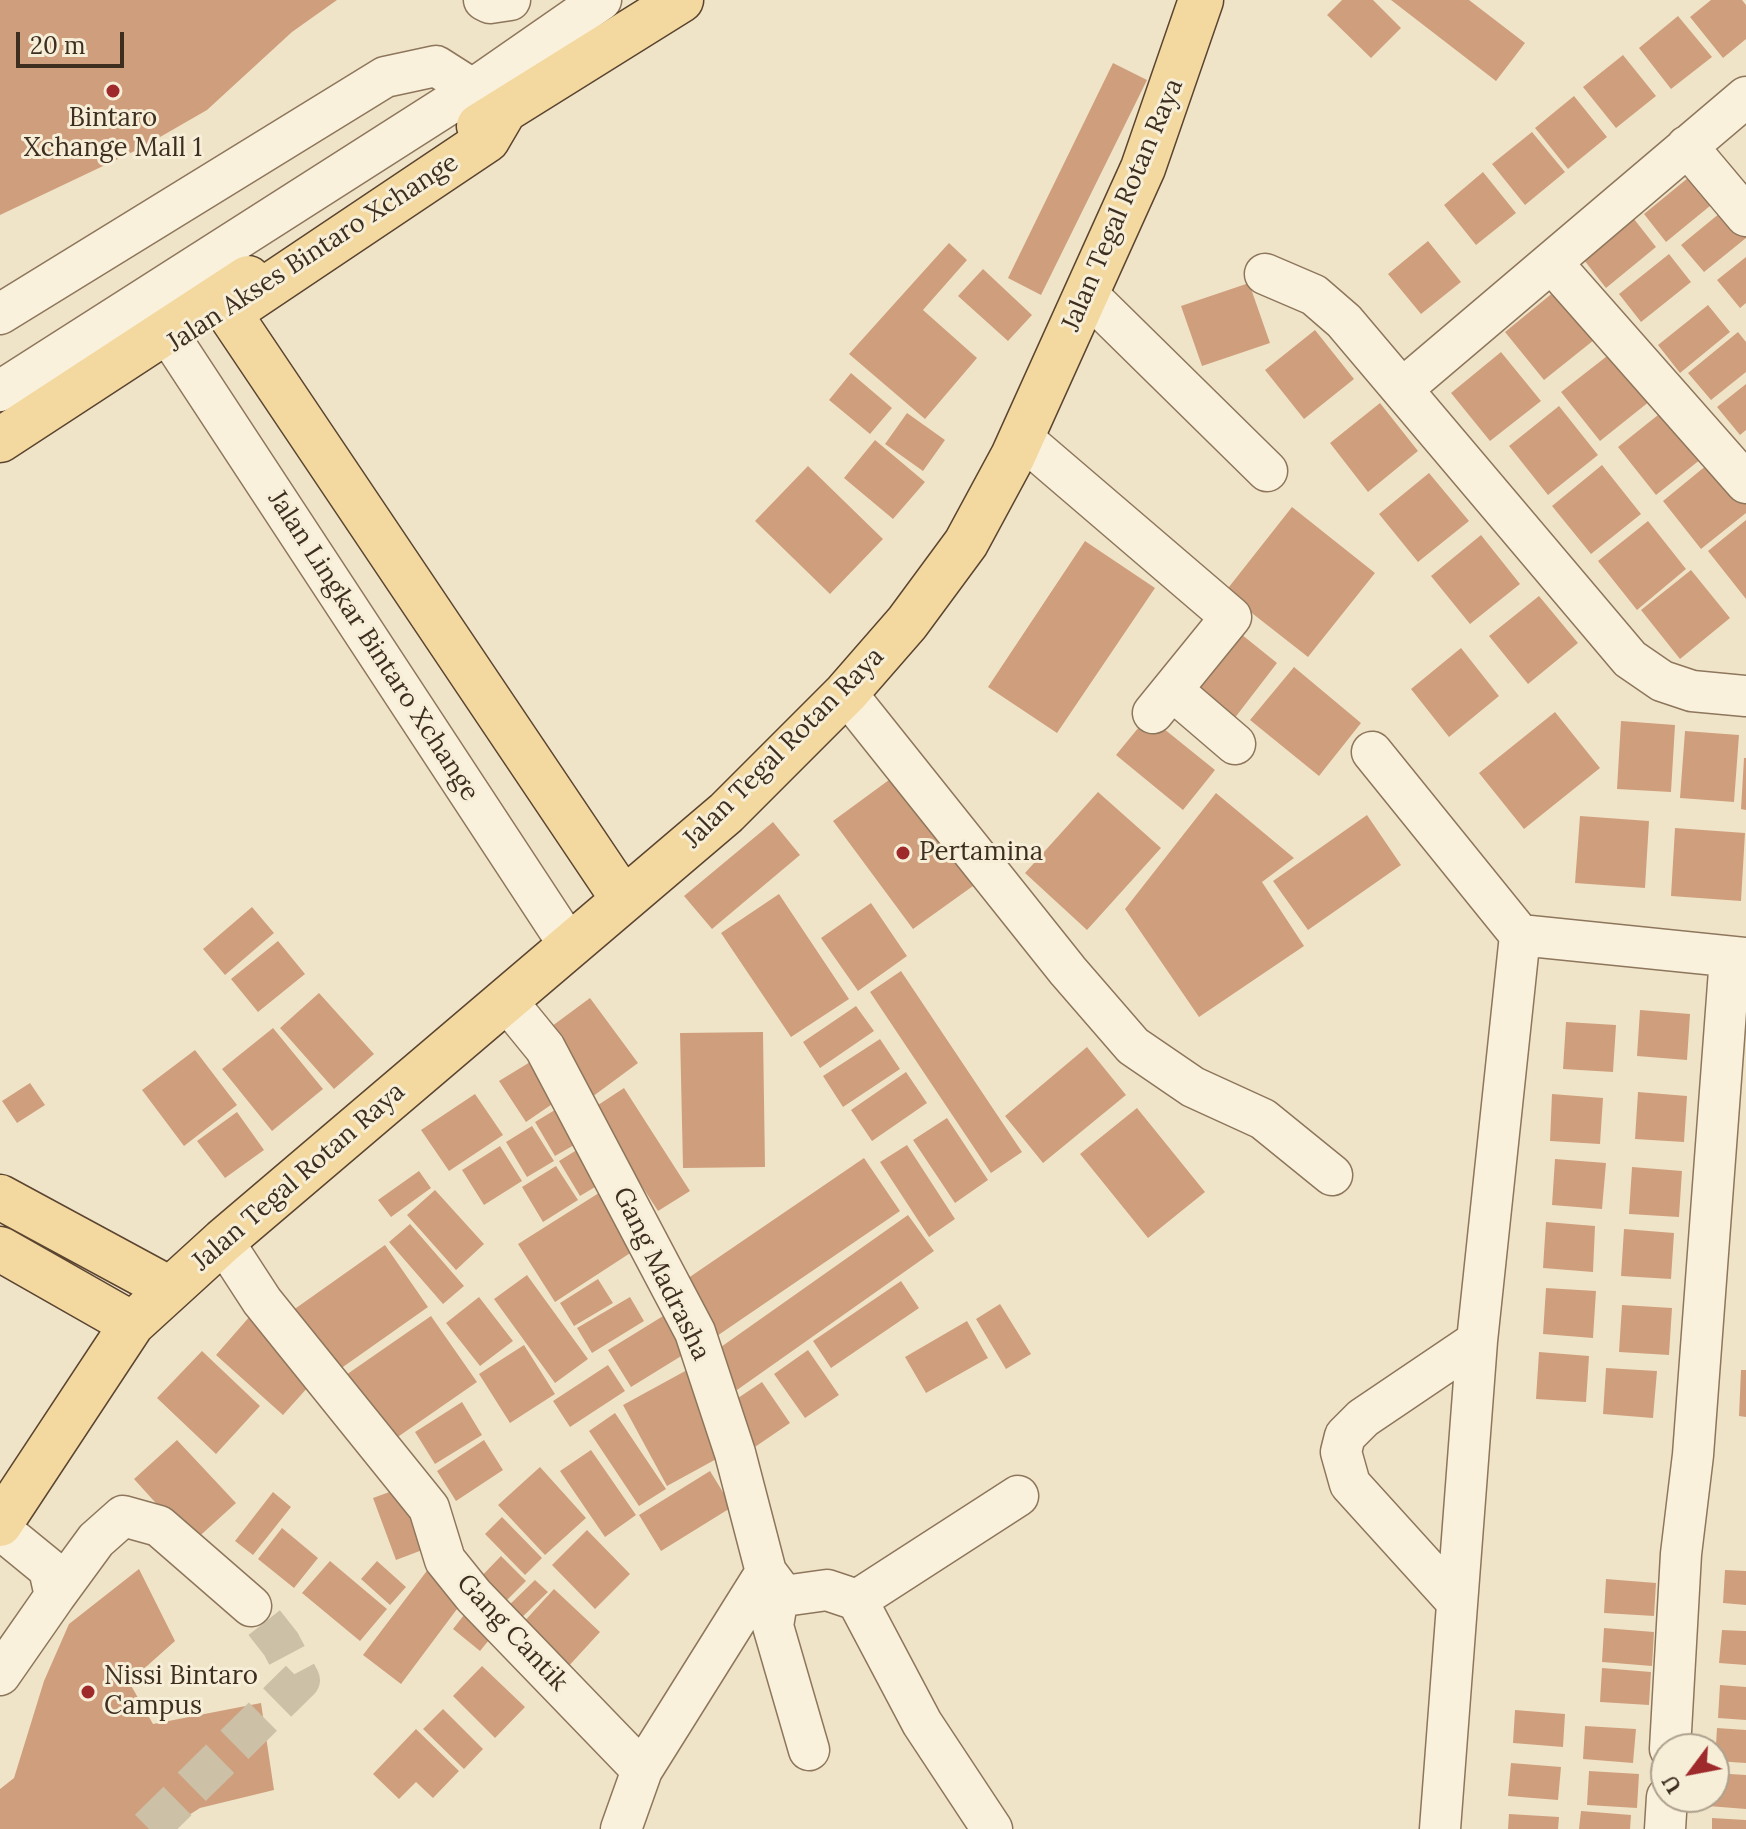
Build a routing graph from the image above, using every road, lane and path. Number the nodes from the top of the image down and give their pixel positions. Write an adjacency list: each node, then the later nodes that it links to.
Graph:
1 (484, 0): 2 (street)
2 (510, 0)
3 (601, 0): 7 (street)
4 (681, 0): 7 (main road, Jalan Akses Bintaro Xchange)
5 (1201, 0): 12 (main road, Jalan Tegal Rotan Raya)
6 (1746, 97): 8 (street)
7 (489, 100): 13 (main road, Jalan Akses Bintaro Xchange); 14 (street); 16 (main road, Jalan Akses Bintaro Xchange); 18 (street)
8 (1687, 146): 9 (street); 10 (street)
9 (1746, 216)
10 (1552, 263): 17 (street); 22 (street)
11 (1265, 274): 17 (street)
12 (1088, 295): 19 (main road, Jalan Tegal Rotan Raya); 21 (street)
13 (229, 313): 15 (street, Jalan Akses Bintaro Xchange); 27 (main road)
14 (0, 314)
15 (176, 346): 16 (street, Jalan Akses Bintaro Xchange); 29 (street, Jalan Lingkar Bintaro Xchange)
16 (103, 373): 20 (main road, Jalan Akses Bintaro Xchange)
17 (1402, 389): 24 (street)
18 (0, 391)
19 (1022, 438): 23 (main road, Jalan Tegal Rotan Raya); 25 (street)
20 (0, 440)
21 (1267, 471)
22 (1746, 483)
23 (846, 693): 27 (main road, Jalan Tegal Rotan Raya); 32 (street)
24 (1746, 696)
25 (1235, 744)
26 (1372, 752): 28 (street)
27 (623, 899): 29 (main road, Jalan Tegal Rotan Raya)
28 (1520, 935): 30 (street); 38 (street)
29 (569, 945): 31 (main road, Jalan Tegal Rotan Raya)
30 (1738, 958): 47 (street)
31 (505, 999): 34 (main road, Jalan Tegal Rotan Raya); 41 (street, Gang Madrasha)
32 (1332, 1175)
33 (0, 1197): 36 (main road, Jalan Tegal Rotan Raya)
34 (223, 1241): 36 (main road, Jalan Tegal Rotan Raya); 49 (street, Gang Cantik)
35 (0, 1249): 37 (main road)
36 (170, 1289): 37 (main road, Jalan Tegal Rotan Raya)
37 (132, 1324): 40 (main road, Jalan Tegal Rotan Raya)
38 (1477, 1341): 44 (street); 44 (street)
39 (1018, 1496): 43 (street)
40 (0, 1527): 42 (street)
41 (775, 1584): 43 (street); 48 (street); 49 (street)
42 (55, 1596): 45 (street); 46 (street)
43 (857, 1600): 51 (street)
44 (1457, 1602): 52 (street)
45 (251, 1606)
46 (0, 1675)
47 (1671, 1733)
48 (809, 1750)
49 (642, 1770): 50 (street)
50 (621, 1829)
51 (992, 1829)
52 (1440, 1829)

